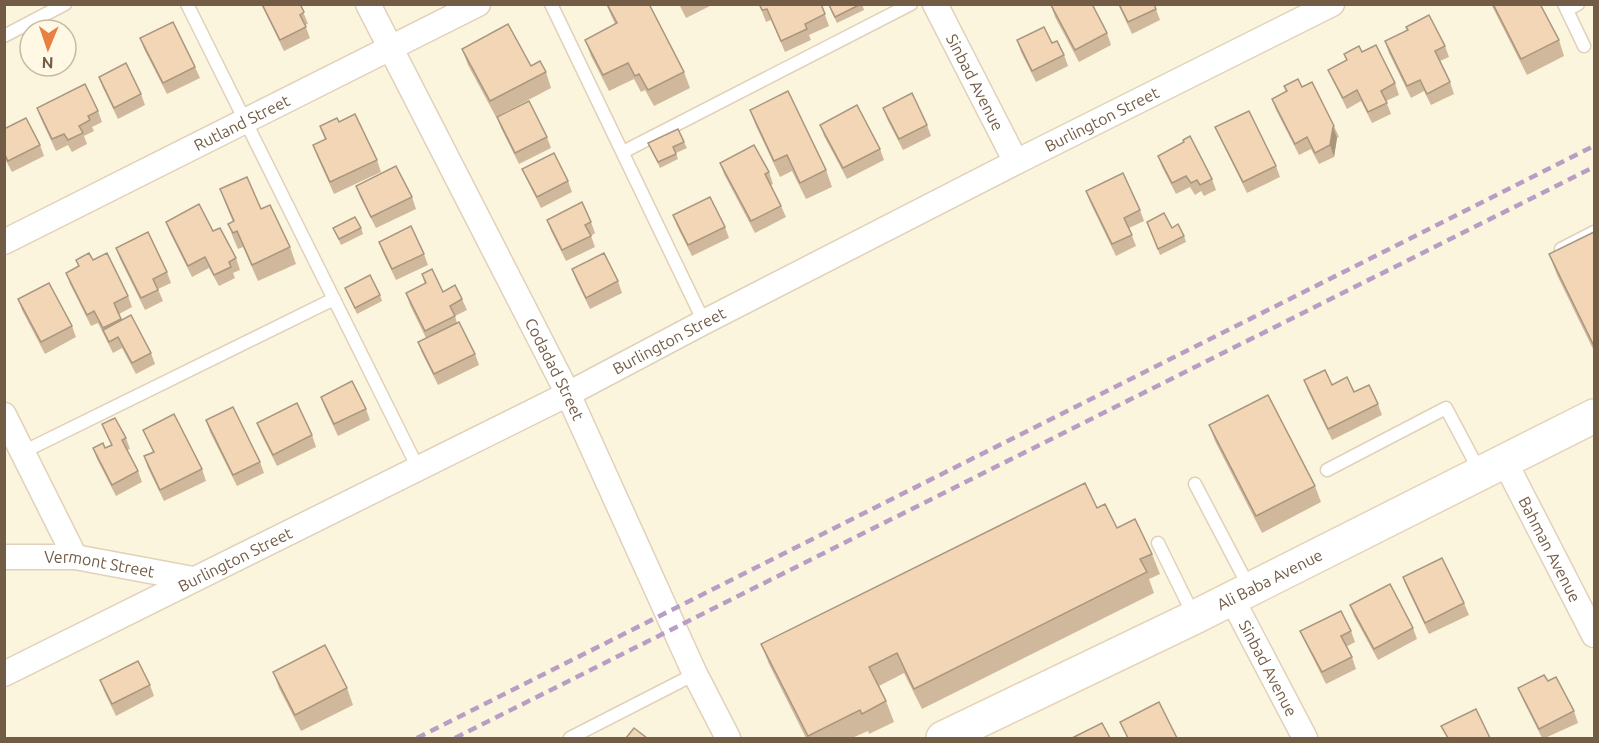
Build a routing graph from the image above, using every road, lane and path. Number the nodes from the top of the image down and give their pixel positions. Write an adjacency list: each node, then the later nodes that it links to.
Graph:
1 (65, 4): 10 (lane)
2 (187, 4): 13 (lane)
3 (368, 4): 12 (street, Codadad Street)
4 (478, 4): 12 (street, Rutland Street)
5 (551, 4): 14 (lane)
6 (911, 4): 14 (lane)
7 (935, 4): 15 (street, Sinbad Avenue)
8 (1332, 4): 15 (street, Burlington Street)
9 (1570, 6): 11 (lane)
10 (4, 36)
11 (1584, 46)
12 (389, 48): 13 (street, Rutland Street); 21 (street, Codadad Street)
13 (245, 121): 17 (street, Rutland Street); 19 (lane)
14 (622, 152): 20 (lane)
15 (1016, 162): 20 (street, Burlington Street)
16 (1594, 232): 18 (lane)
17 (4, 242)
18 (1550, 255)
19 (334, 299): 24 (lane); 26 (lane)
20 (704, 321): 21 (street, Burlington Street)
21 (568, 394): 26 (street, Burlington Street); 37 (street, Codadad Street)
22 (4, 415): 24 (street)
23 (1594, 416): 25 (street, Ali Baba Avenue)
24 (23, 452): 31 (street)
25 (1493, 467): 27 (lane); 33 (street, Ali Baba Avenue); 35 (street, Bahman Avenue)
26 (418, 468): 32 (street, Burlington Street)
27 (1327, 470)
28 (1195, 484): 33 (lane)
29 (1158, 543): 34 (lane)
30 (4, 557): 31 (street, Vermont Street)
31 (75, 557): 32 (street, Vermont Street)
32 (193, 579): 36 (street, Burlington Street)
33 (1241, 594): 34 (street, Ali Baba Avenue); 41 (street, Sinbad Avenue)
34 (1195, 617): 40 (street, Ali Baba Avenue)
35 (1594, 635)
36 (4, 674)
37 (696, 674): 38 (lane); 39 (street, Codadad Street)
38 (570, 738)
39 (728, 738)
40 (943, 738)
41 (1305, 738)

